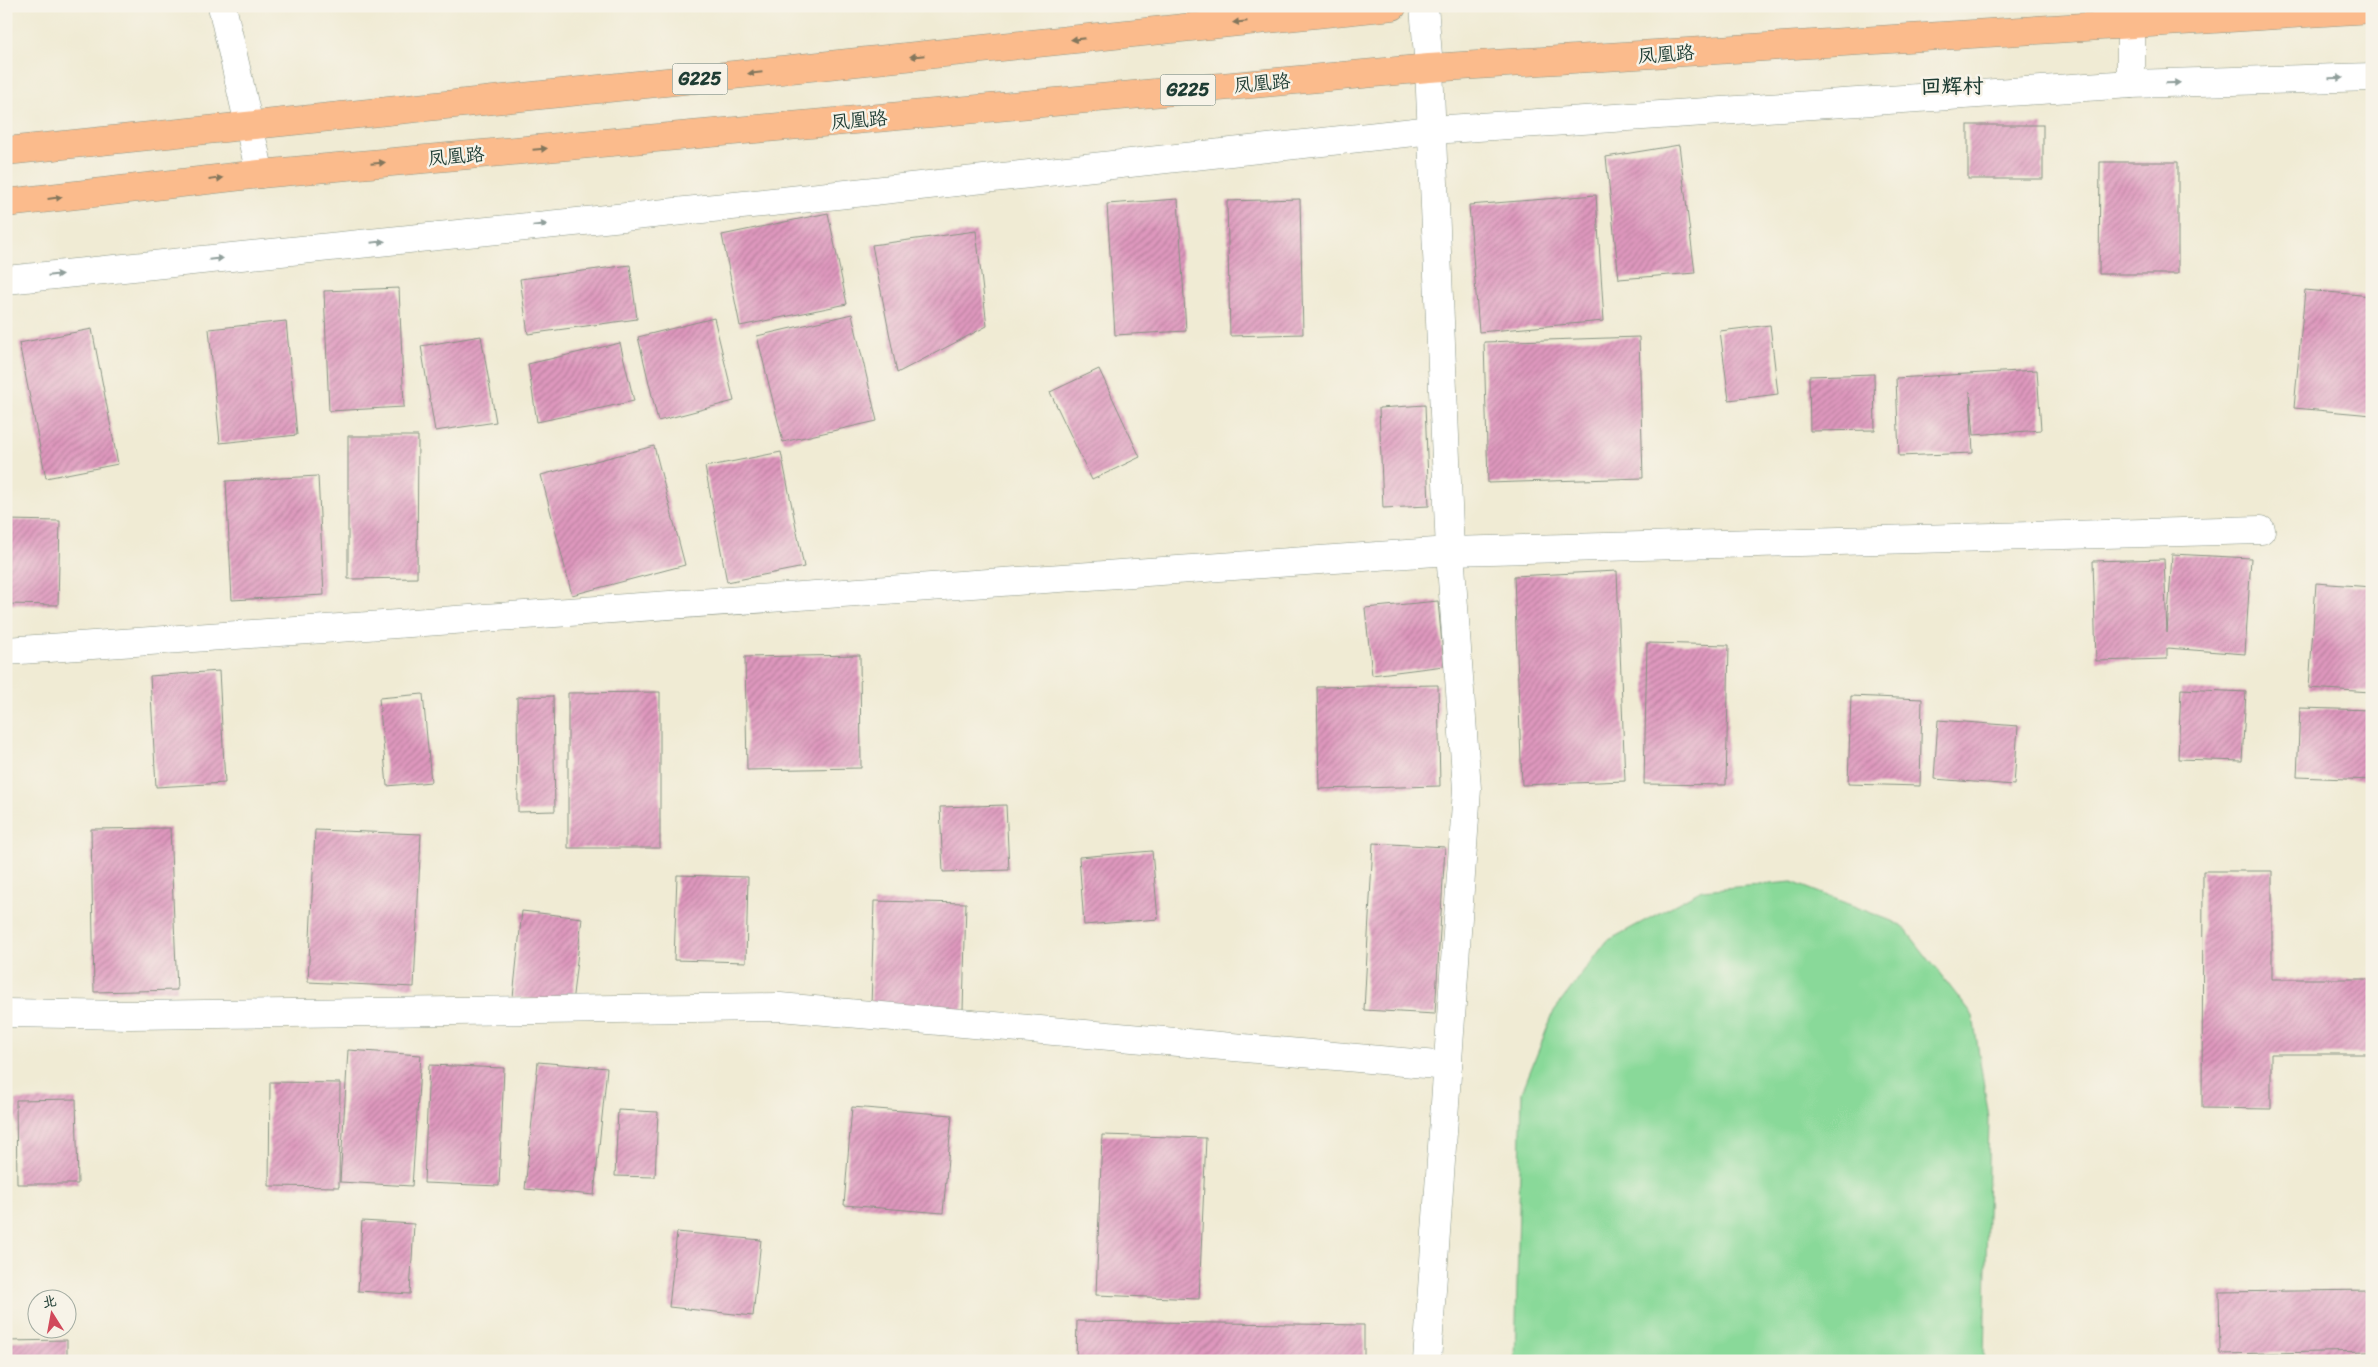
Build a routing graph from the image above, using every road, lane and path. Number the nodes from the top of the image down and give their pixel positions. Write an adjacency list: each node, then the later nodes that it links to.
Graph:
1 (222, 6): 9 (street)
2 (1393, 6): 9 (highway, G225, one-way to 9)
3 (1424, 6): 6 (street)
4 (2372, 10): 5 (highway, 凤凰路 / G225)
5 (2131, 25): 6 (highway, 凤凰路 / G225); 8 (street)
6 (1429, 68): 10 (street); 12 (highway, 凤凰路 / G225, one-way to 6)
7 (2372, 77): 8 (street, one-way to 7)
8 (2131, 84): 10 (street)
9 (249, 125): 11 (highway, G225); 12 (street)
10 (1432, 130): 14 (street, one-way to 10); 16 (street)
11 (6, 151)
12 (260, 174): 13 (highway, 凤凰路 / G225, one-way to 12)
13 (6, 203)
14 (6, 280)
15 (2261, 530): 16 (street)
16 (1450, 551): 17 (street); 19 (street)
17 (6, 651)
18 (6, 1013): 19 (street)
19 (1448, 1066): 20 (street)
20 (1427, 1361)

